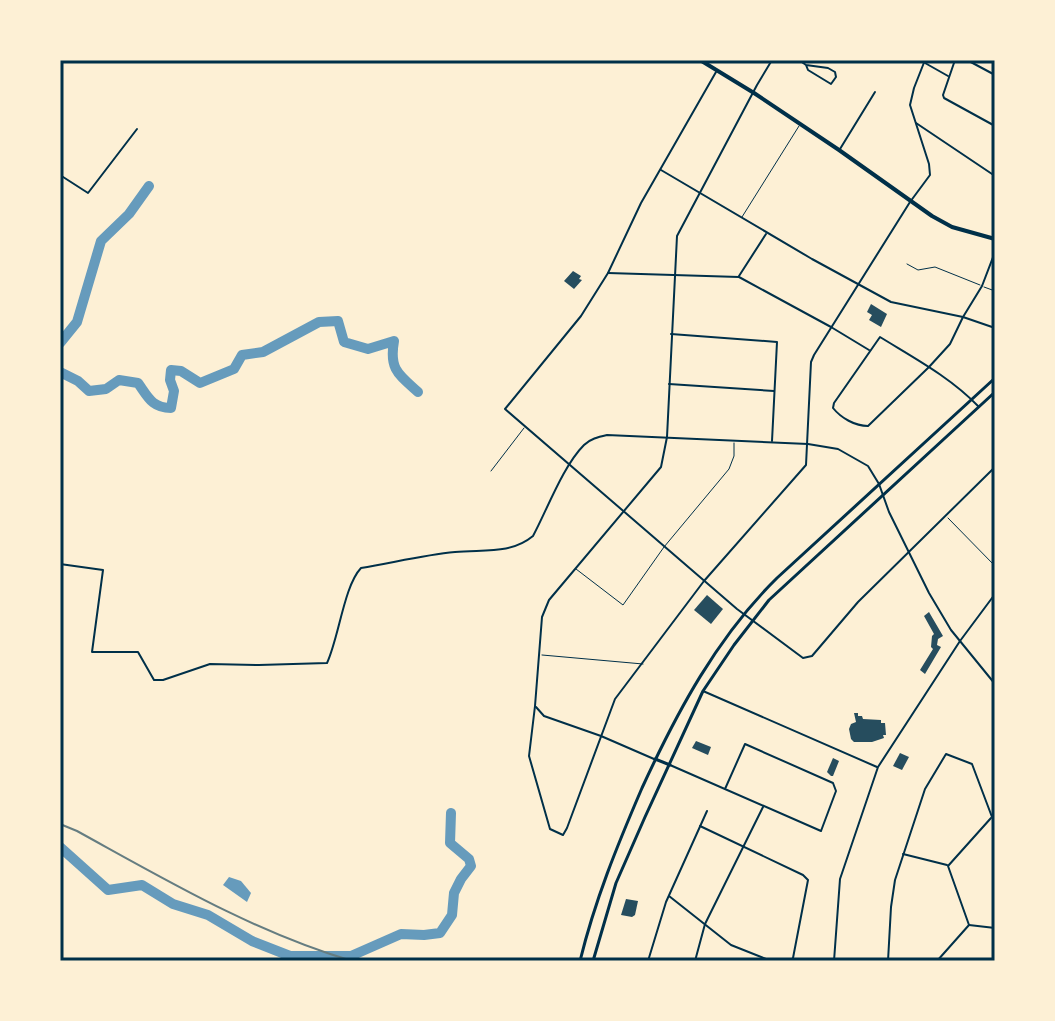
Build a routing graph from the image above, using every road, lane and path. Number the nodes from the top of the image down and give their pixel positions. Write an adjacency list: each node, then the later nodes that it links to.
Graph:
1 (700, 60): 8 (main road)
2 (772, 60): 12 (street)
3 (799, 60): 7 (street)
4 (955, 60): 10 (street)
5 (967, 60): 9 (street)
6 (925, 61): 10 (street); 13 (street)
7 (806, 65): 7 (street)
8 (717, 71): 12 (main road); 18 (street)
9 (995, 75)
10 (949, 76): 15 (street)
11 (875, 92): 17 (street)
12 (754, 93): 14 (main road); 21 (street)
13 (915, 122): 20 (street); 22 (street)
14 (800, 124): 17 (main road); 23 (lane)
15 (995, 126)
16 (137, 129): 19 (street)
17 (839, 150): 22 (main road)
18 (660, 169): 21 (street); 28 (street)
19 (60, 175)
20 (995, 176)
21 (701, 193): 23 (street); 29 (street)
22 (910, 202): 25 (main road); 31 (street)
23 (742, 218): 24 (street)
24 (767, 233): 30 (street); 31 (street)
25 (995, 239)
26 (995, 252): 32 (street)
27 (907, 264): 32 (lane)
28 (608, 273): 29 (street); 46 (street)
29 (675, 276): 30 (street); 37 (street)
30 (739, 277): 35 (street)
31 (859, 285): 34 (street); 35 (street)
32 (982, 286): 33 (lane); 34 (street)
33 (995, 291)
34 (963, 317): 36 (street); 39 (street)
35 (831, 327): 38 (street); 50 (street)
36 (995, 328)
37 (671, 334): 41 (street); 42 (street)
38 (870, 351): 39 (street); 39 (street)
39 (929, 367): 44 (street)
40 (995, 378): 44 (street)
41 (669, 384): 42 (street); 47 (street)
42 (775, 391): 49 (street)
43 (995, 392): 45 (street)
44 (971, 399): 45 (street); 54 (street)
45 (979, 406): 55 (street)
46 (525, 426): 51 (street); 53 (lane)
47 (667, 437): 48 (street); 51 (street); 56 (street)
48 (734, 440): 49 (street); 58 (lane)
49 (772, 442): 50 (street)
50 (808, 444): 54 (street); 63 (street)
51 (569, 465): 56 (street); 60 (street)
52 (995, 467): 57 (street)
53 (491, 471)
54 (879, 484): 55 (street); 67 (street)
55 (883, 496): 59 (street); 68 (street)
56 (624, 511): 58 (street); 62 (street)
57 (946, 516): 59 (street); 61 (lane)
58 (664, 547): 62 (lane); 63 (street)
59 (908, 552): 68 (street); 69 (street)
60 (60, 564)
61 (995, 566)
62 (576, 569): 70 (street)
63 (704, 581): 67 (street); 71 (street)
64 (995, 594): 65 (street)
65 (988, 603): 66 (street); 69 (street)
66 (995, 609)
67 (743, 614): 68 (street); 76 (street)
68 (752, 621): 73 (street)
69 (960, 641): 72 (street); 78 (street)
70 (539, 655): 71 (lane); 74 (street)
71 (643, 664): 75 (street)
72 (995, 684)
73 (703, 691): 77 (street); 78 (street)
74 (535, 706): 75 (street); 75 (street)
75 (601, 736): 76 (street)
76 (655, 759): 77 (street); 91 (street)
77 (670, 765): 79 (street); 92 (street)
78 (878, 767): 97 (street)
79 (725, 789): 80 (street); 80 (street)
80 (763, 806): 84 (street)
81 (707, 811): 83 (street)
82 (993, 817): 85 (street); 86 (street)
83 (700, 826): 84 (street); 87 (street)
84 (742, 847): 88 (street); 96 (street)
85 (903, 854): 86 (street); 98 (street)
86 (948, 866): 89 (street)
87 (669, 896): 88 (street); 93 (street)
88 (705, 924): 94 (street); 95 (street)
89 (969, 925): 90 (street); 99 (street)
90 (995, 928)
91 (580, 961)
92 (593, 961)
93 (648, 961)
94 (695, 961)
95 (771, 961)
96 (790, 961)
97 (834, 961)
98 (888, 961)
99 (937, 961)

